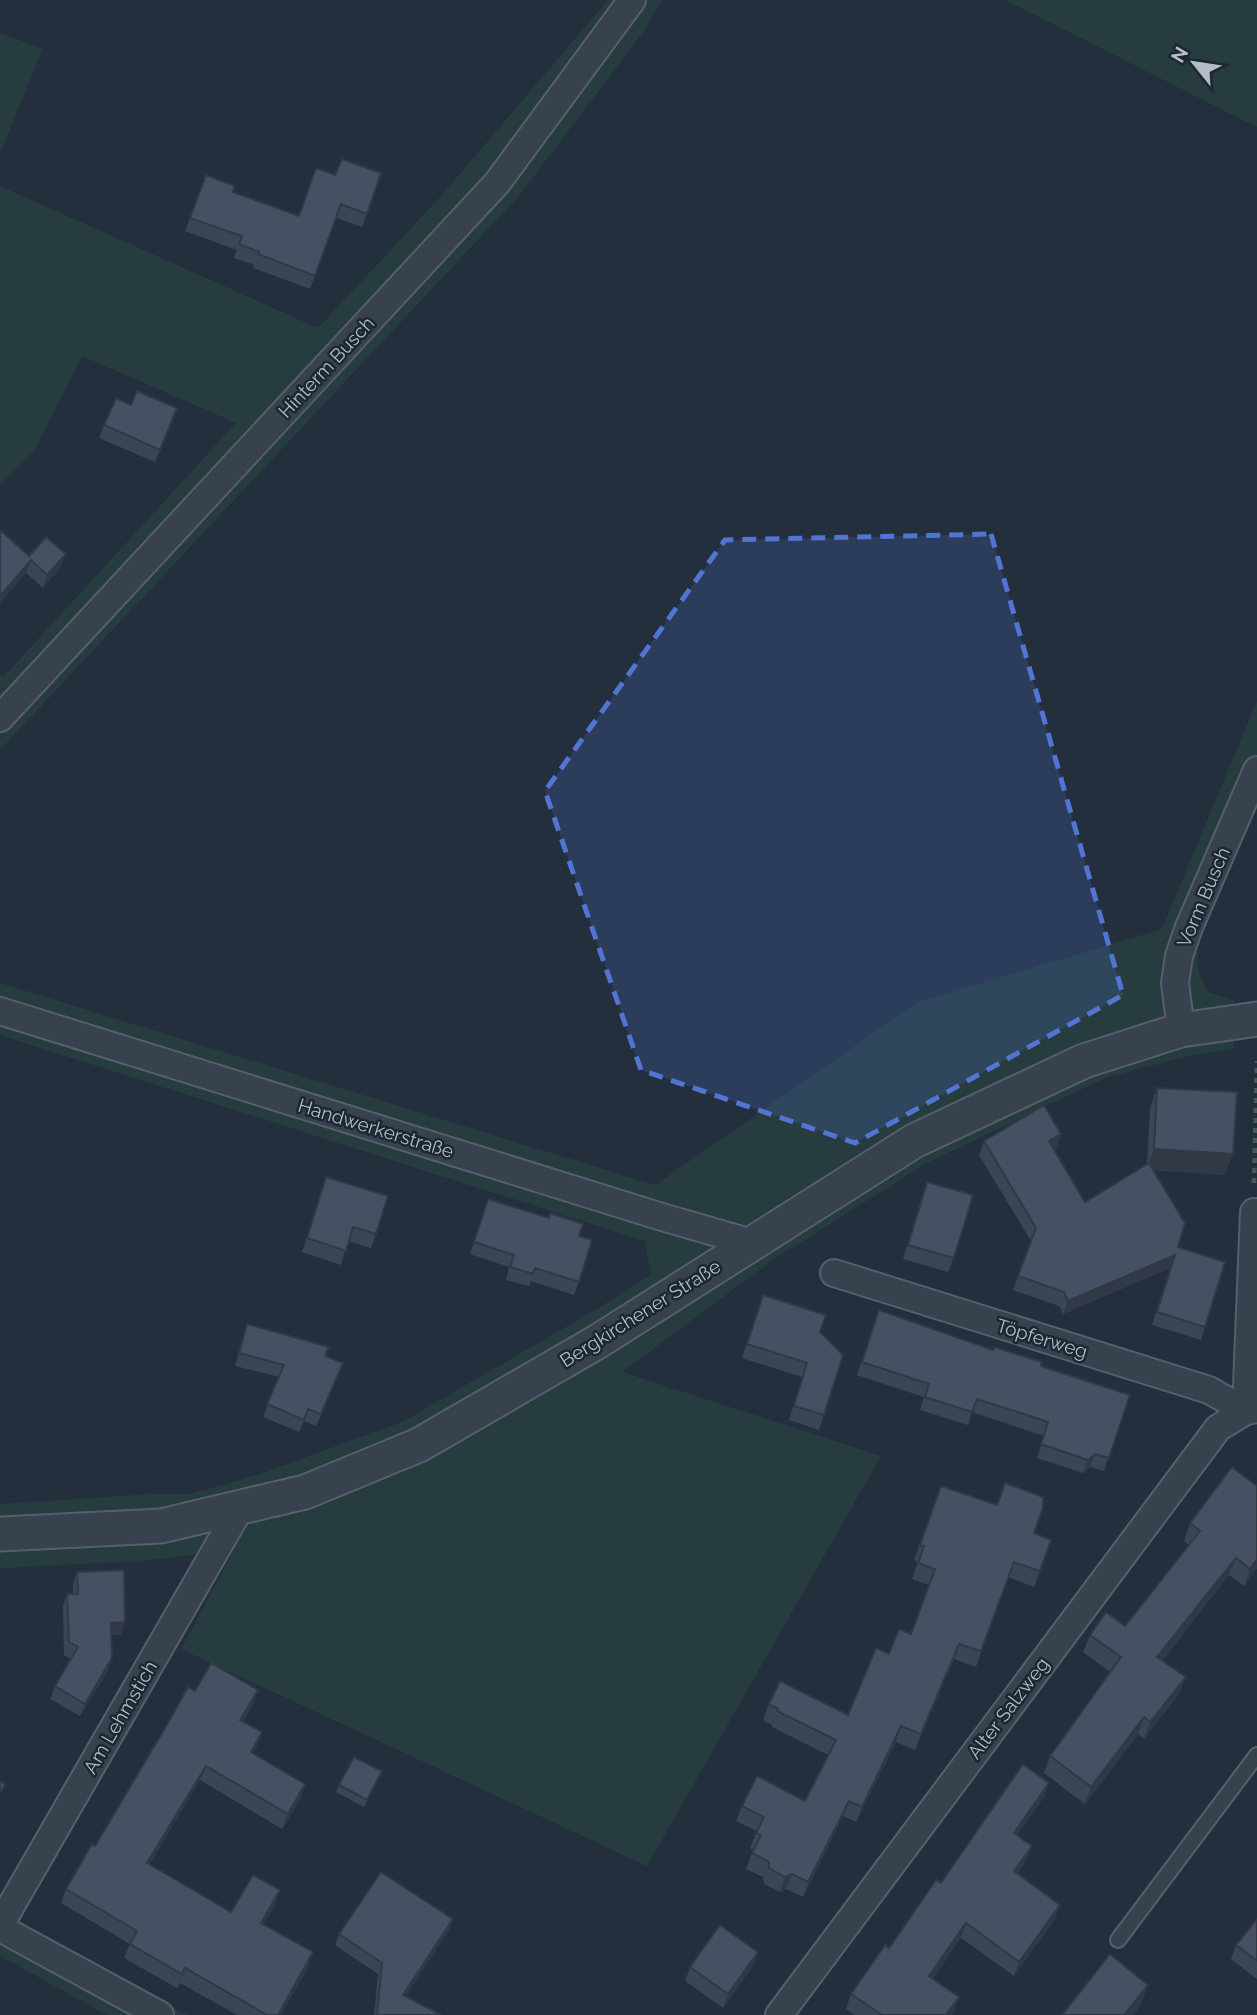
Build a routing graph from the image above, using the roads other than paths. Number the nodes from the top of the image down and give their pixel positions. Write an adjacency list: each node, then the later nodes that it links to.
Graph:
1 (632, 0): 2 (street, Hinterm Busch)
2 (0, 718)
3 (1257, 770): 6 (street, Vorm Busch)
4 (0, 1011): 8 (street, Handwerkerstraße)
5 (1257, 1020): 6 (street, Bergkirchener Straße)
6 (1181, 1030): 8 (street, Bergkirchener Straße)
7 (1255, 1212): 10 (street)
8 (752, 1243): 11 (street, Bergkirchener Straße)
9 (834, 1273): 10 (street, Töpferweg)
10 (1252, 1410): 17 (street, Alter Salzweg)
11 (240, 1508): 12 (street, Bergkirchener Straße); 14 (street, Am Lehmstich)
12 (0, 1534)
13 (1257, 1755): 15 (lane)
14 (0, 1926): 16 (street)
15 (1118, 1940)
16 (160, 2015)
17 (779, 2015)

